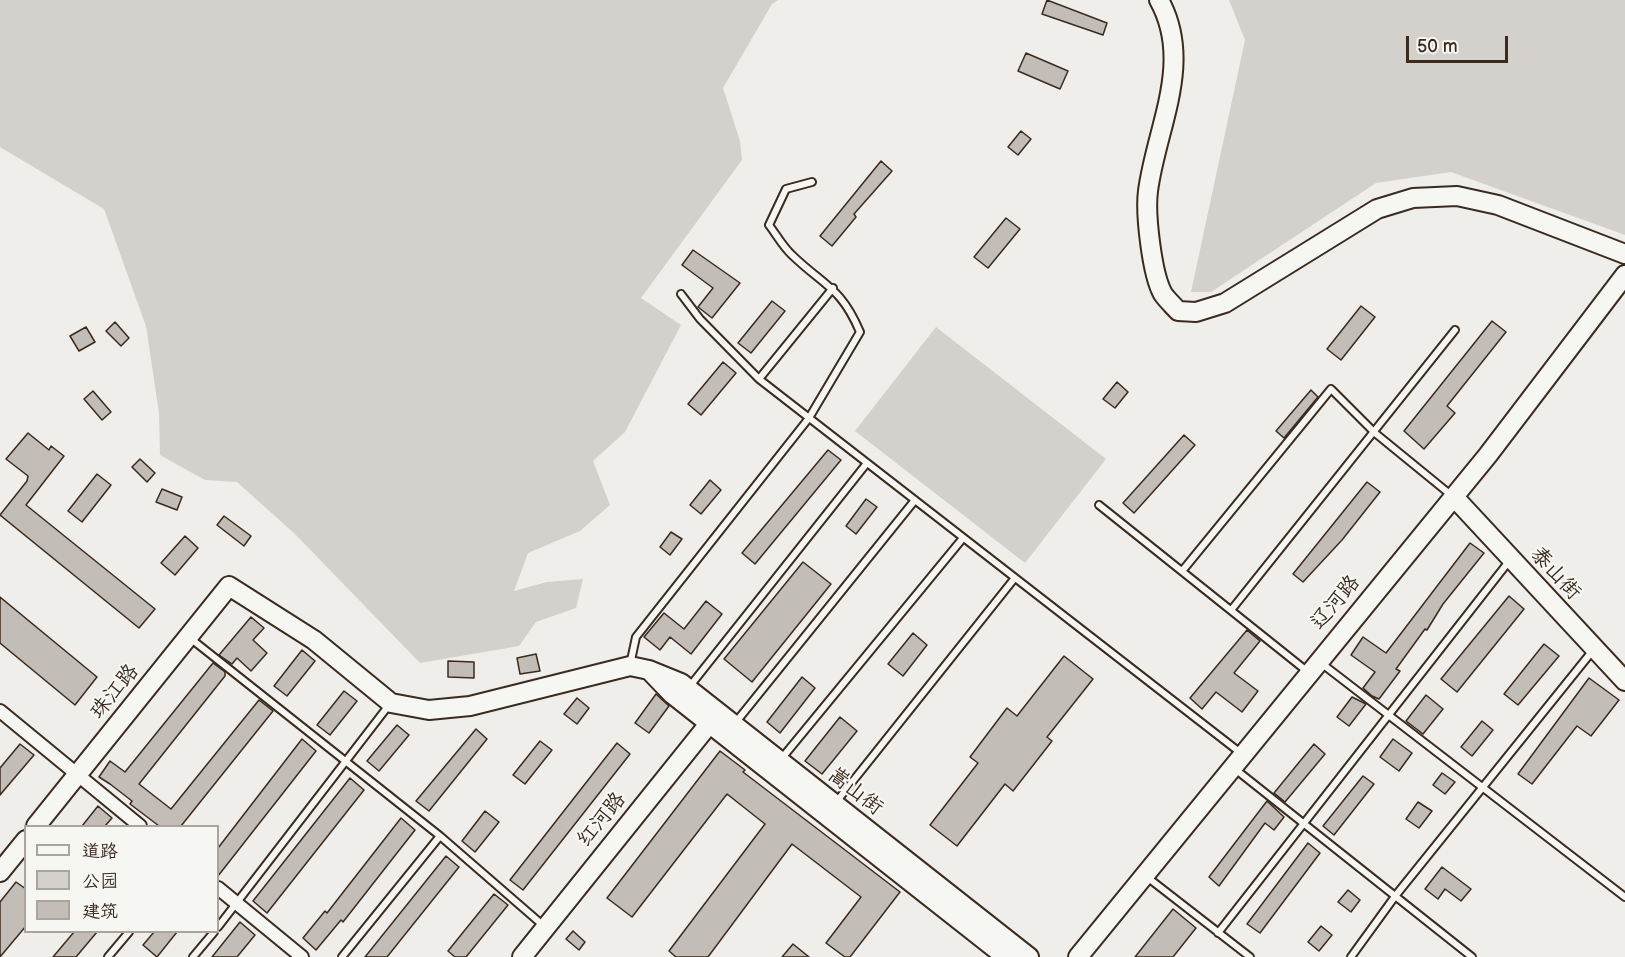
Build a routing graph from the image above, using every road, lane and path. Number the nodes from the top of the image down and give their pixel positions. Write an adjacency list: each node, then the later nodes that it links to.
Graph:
1 (1159, 0): 3 (street)
2 (812, 182): 5 (lane)
3 (1625, 254)
4 (1625, 275): 12 (street, 辽河路)
5 (833, 288): 8 (lane); 9 (lane)
6 (681, 294): 8 (lane)
7 (1455, 330): 10 (lane)
8 (759, 378): 9 (lane)
9 (809, 418): 11 (lane); 22 (lane)
10 (1376, 433): 12 (lane); 17 (lane); 19 (lane)
11 (867, 463): 13 (lane); 26 (lane)
12 (1454, 497): 16 (street, 泰山街); 23 (street, 辽河路)
13 (915, 501): 15 (lane); 31 (lane)
14 (1099, 504): 17 (lane)
15 (963, 538): 18 (lane); 32 (lane)
16 (1511, 560): 21 (street, 泰山街); 29 (lane)
17 (1183, 570): 19 (lane)
18 (1014, 579): 33 (lane); 37 (lane)
19 (1232, 609): 23 (lane)
20 (189, 637): 27 (street, 珠江路); 34 (lane); 35 (street, 珠江路)
21 (1595, 649): 25 (street, 泰山街); 36 (lane)
22 (630, 666): 24 (street, 嵩山街); 27 (street)
23 (1313, 667): 29 (lane); 33 (street, 辽河路)
24 (649, 670): 26 (street, 嵩山街); 30 (street, 嵩山街)
25 (1625, 681)
26 (688, 689): 30 (street, 嵩山街)
27 (391, 702): 34 (lane)
28 (0, 711): 35 (street)
29 (1388, 715): 36 (lane); 38 (lane)
30 (713, 718): 31 (street, 嵩山街); 50 (street, 红河路); 59 (street, 嵩山街)
31 (734, 725): 32 (street, 嵩山街)
32 (779, 761): 37 (street, 嵩山街)
33 (1237, 761): 38 (lane); 44 (street, 辽河路)
34 (346, 762): 41 (lane); 48 (lane)
35 (78, 775): 39 (street, 珠江路); 40 (street)
36 (1484, 789): 46 (lane); 47 (lane)
37 (835, 804): 60 (street, 嵩山街)
38 (1304, 823): 46 (lane); 53 (lane)
39 (37, 825)
40 (139, 825)
41 (440, 836): 50 (lane); 57 (lane)
42 (24, 842): 43 (street)
43 (0, 872)
44 (1144, 875): 53 (lane); 61 (street, 辽河路)
45 (219, 889): 48 (street)
46 (1396, 895): 63 (lane); 64 (lane)
47 (1625, 897)
48 (237, 904): 49 (lane); 56 (street)
49 (219, 926)
50 (546, 927): 58 (street, 红河路)
51 (128, 933): 54 (lane)
52 (213, 933): 55 (lane)
53 (1218, 933): 62 (lane)
54 (108, 957)
55 (193, 957)
56 (302, 957)
57 (342, 957)
58 (522, 957)
59 (1006, 957)
60 (1029, 957)
61 (1078, 957)
62 (1250, 957)
63 (1351, 957)
64 (1472, 957)

